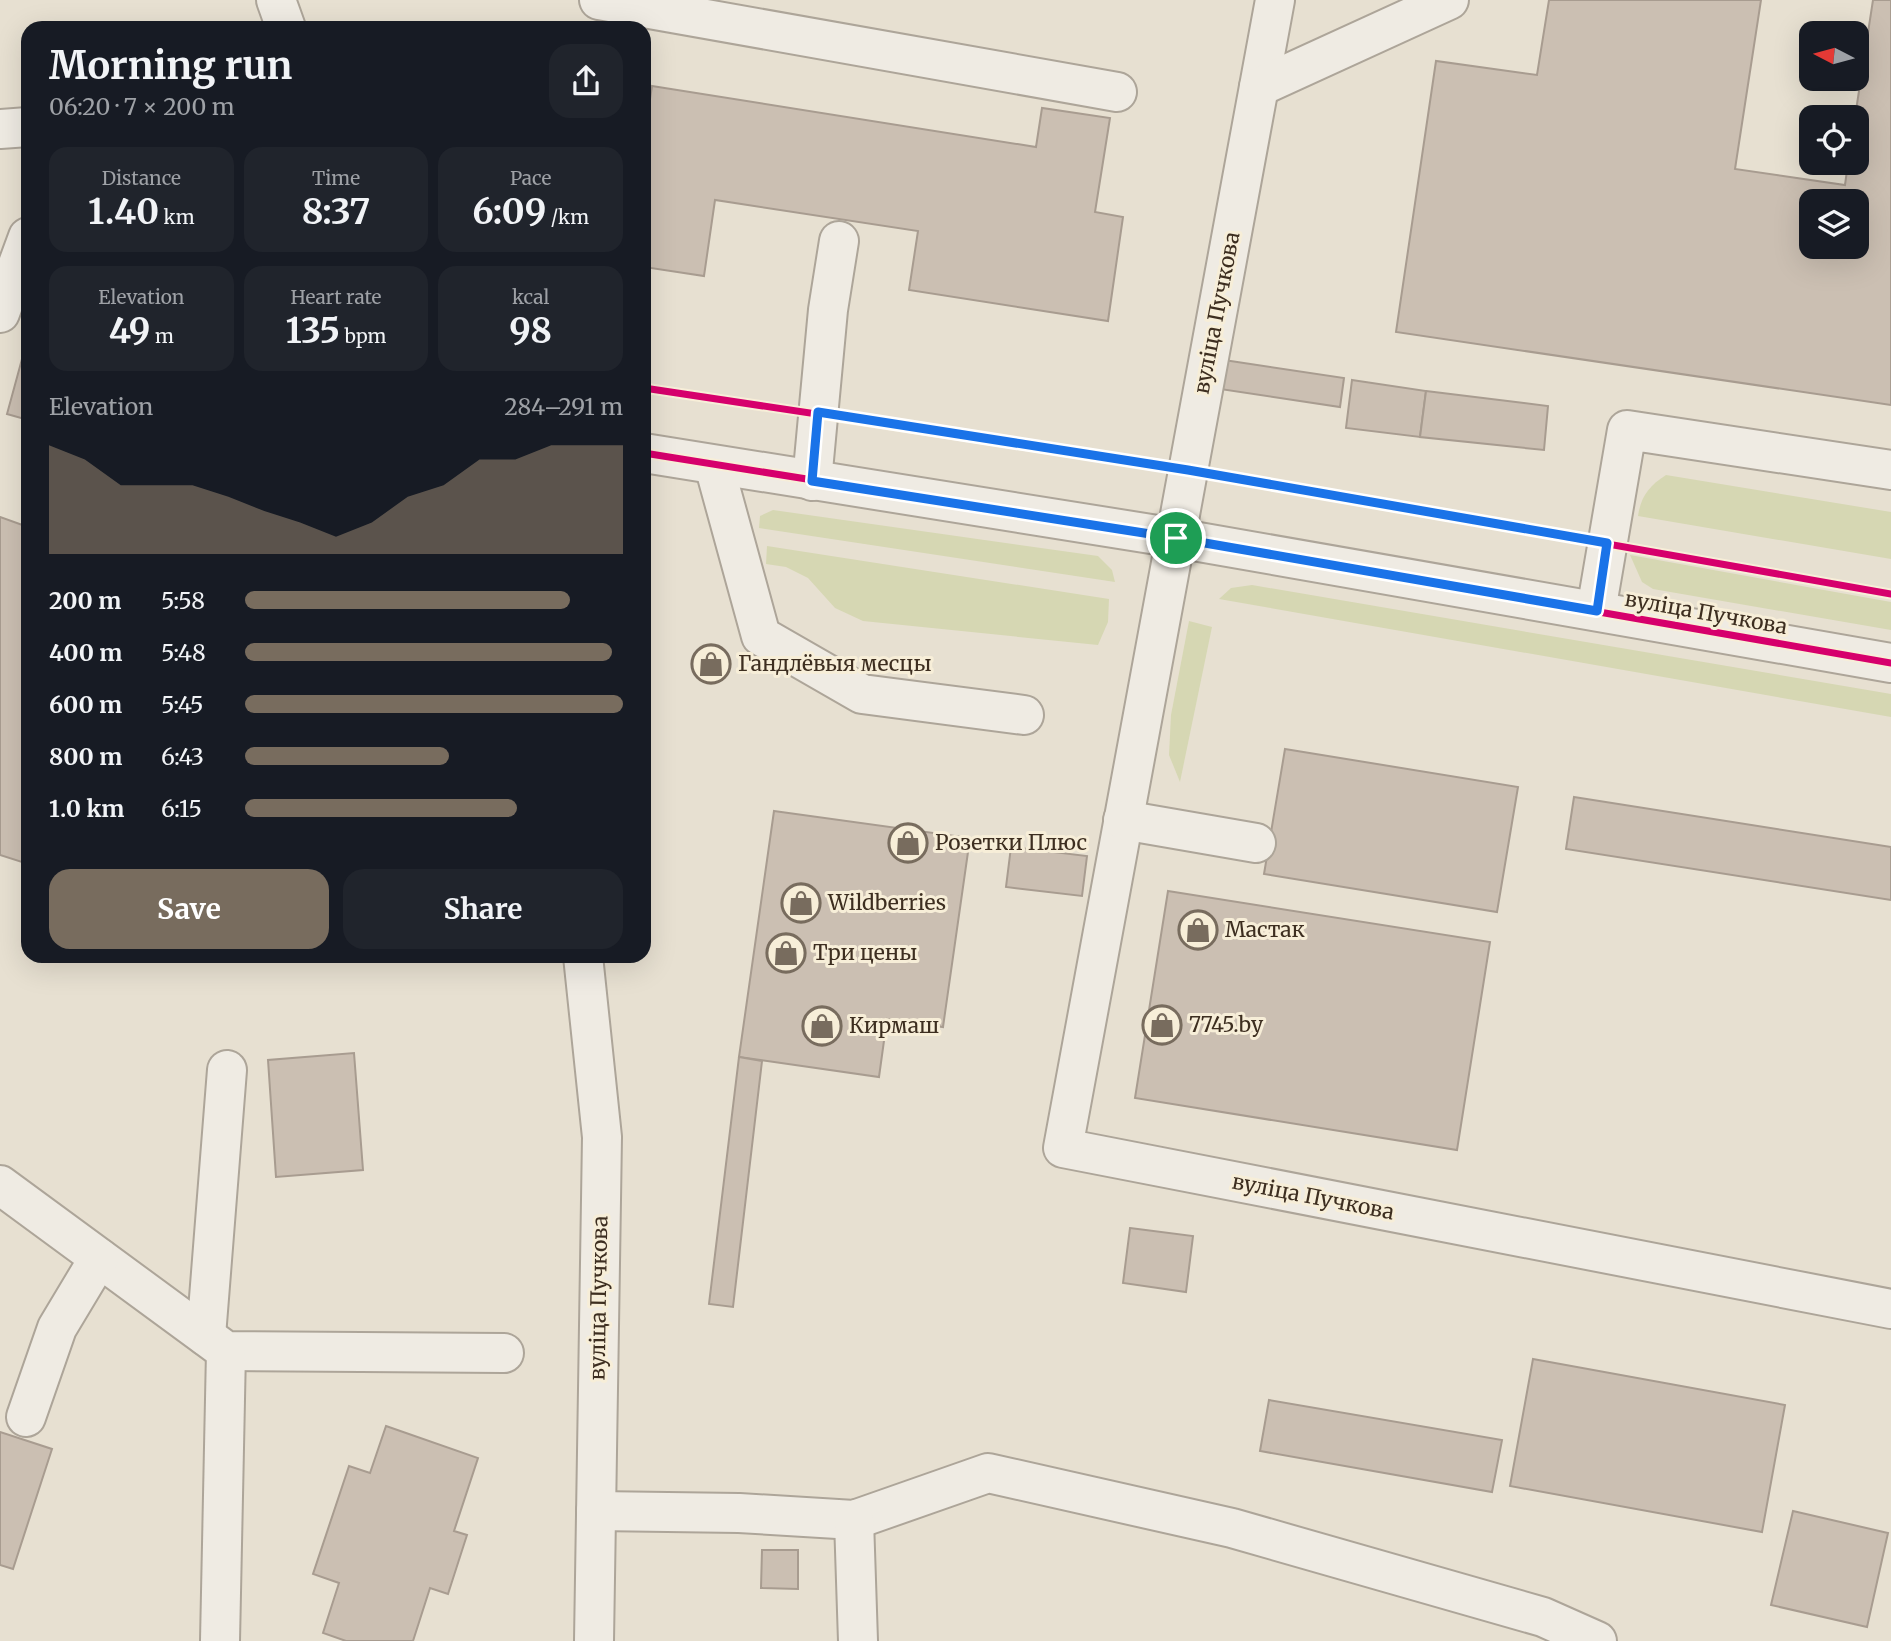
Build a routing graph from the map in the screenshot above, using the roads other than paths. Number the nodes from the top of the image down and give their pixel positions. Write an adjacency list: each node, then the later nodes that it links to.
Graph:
1 (276, 0): 5 (street)
2 (599, 0): 7 (street)
3 (1275, 0): 6 (street, вуліца Пучкова)
4 (1449, 0): 6 (street)
5 (284, 21)
6 (1259, 87): 17 (street, вуліца Пучкова)
7 (1118, 92)
8 (21, 128): 9 (street)
9 (0, 129)
10 (839, 241): 16 (street)
11 (21, 256): 12 (street)
12 (0, 313)
13 (651, 454): 14 (street, вуліца Пучкова)
14 (714, 465): 16 (street, вуліца Пучкова); 20 (street)
15 (1891, 470): 18 (street)
16 (812, 481): 17 (street, вуліца Пучкова)
17 (1176, 538): 18 (street, вуліца Пучкова); 21 (street, вуліца Пучкова)
18 (1597, 611): 19 (street, вуліца Пучкова)
19 (1891, 663)
20 (1024, 715)
21 (1123, 820): 22 (street); 27 (street, вуліца Пучкова)
22 (1256, 842)
23 (584, 963): 31 (street, вуліца Пучкова)
24 (227, 1070): 28 (street)
25 (0, 1185): 26 (street)
26 (99, 1258): 28 (street); 30 (street)
27 (1891, 1309)
28 (216, 1344): 29 (street); 33 (street)
29 (504, 1353)
30 (26, 1417)
31 (596, 1511): 32 (street); 34 (street, вуліца Пучкова)
32 (854, 1520): 35 (street); 36 (street)
33 (220, 1641)
34 (594, 1641)
35 (858, 1641)
36 (1597, 1641)

